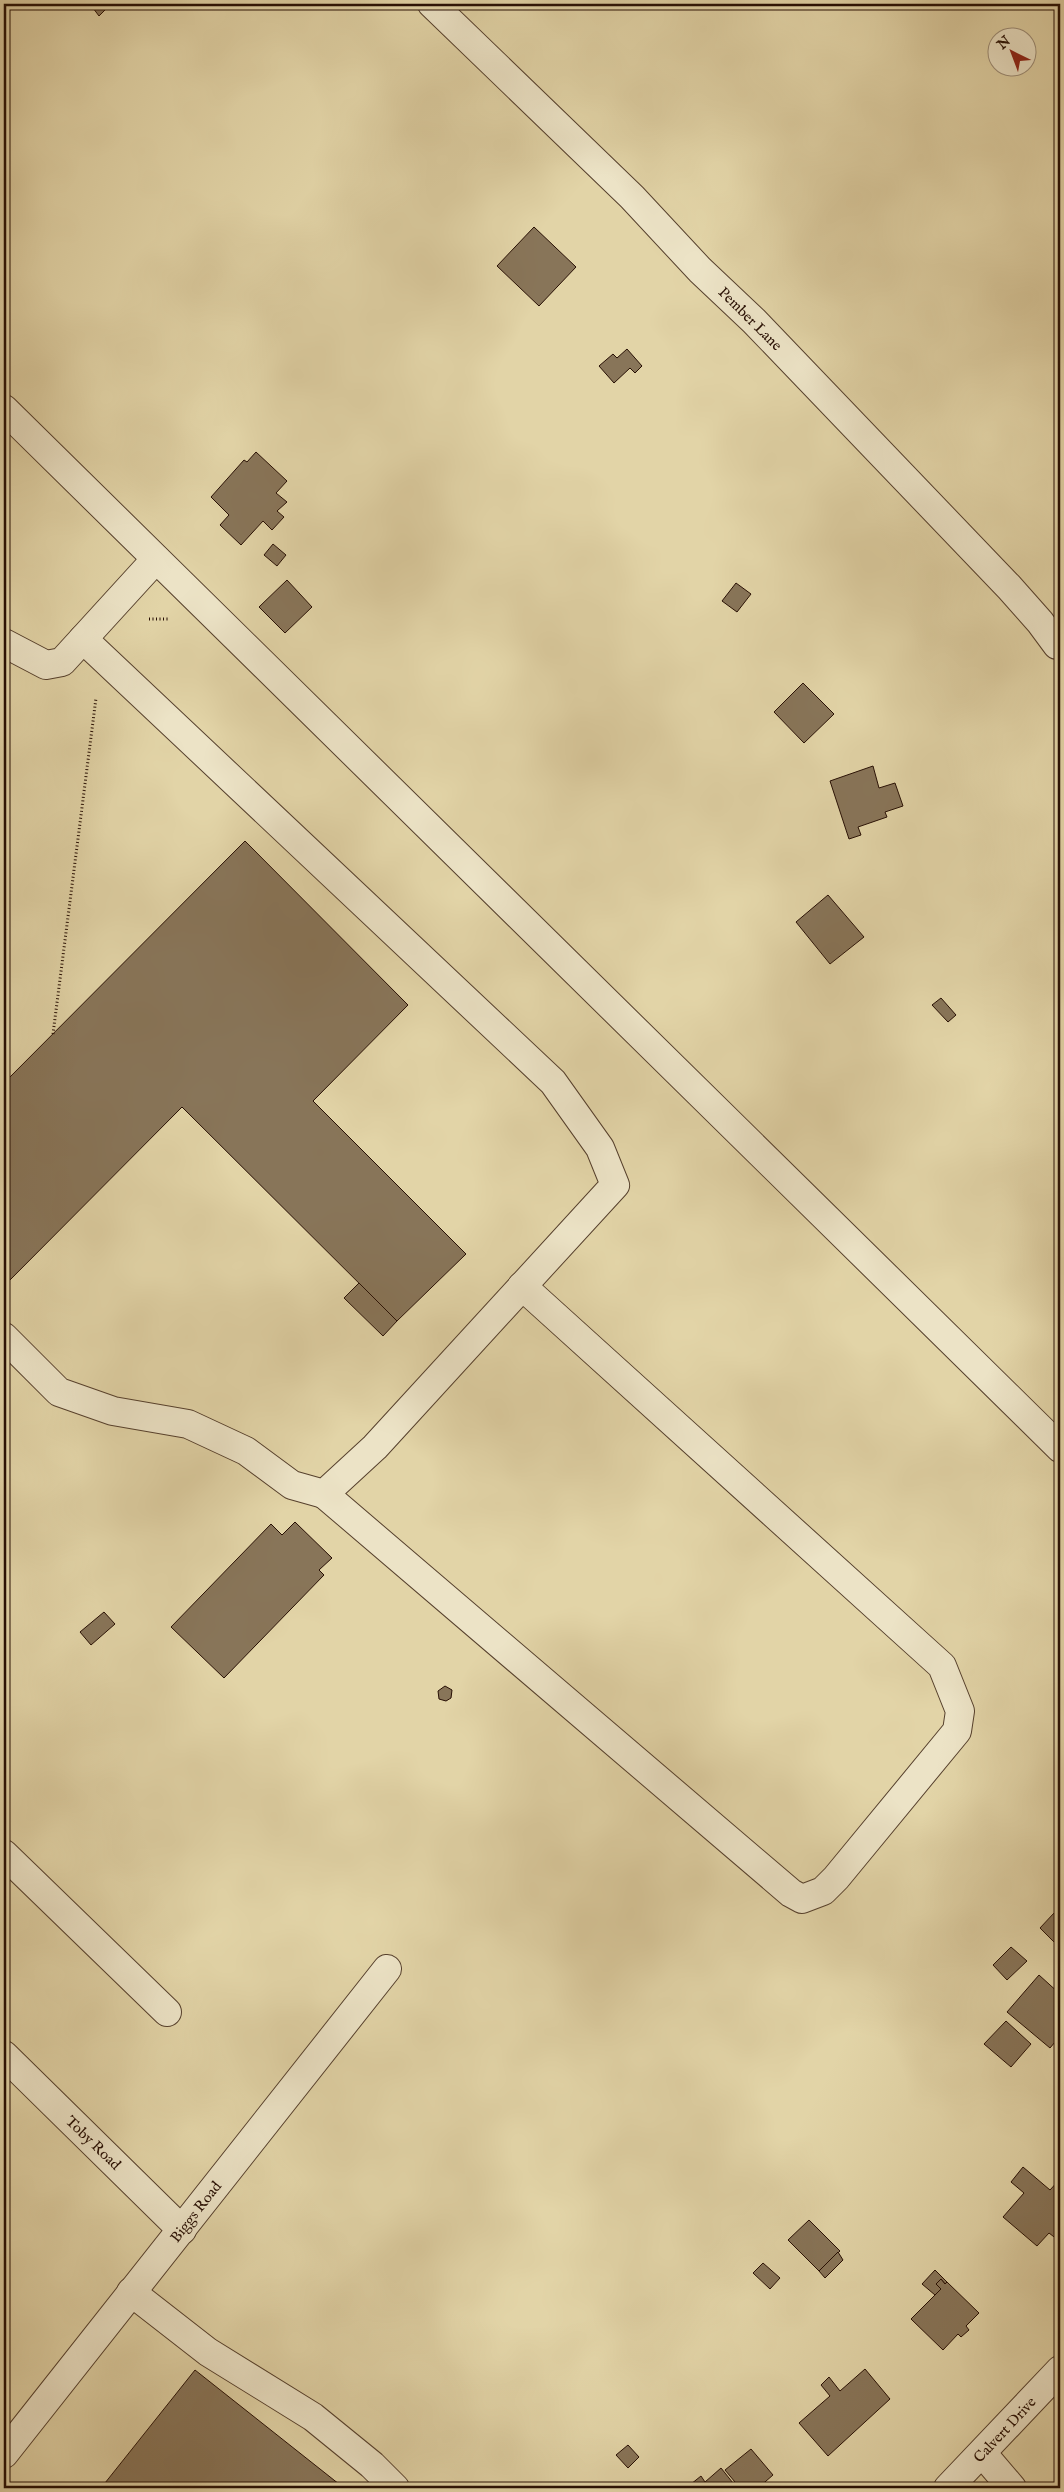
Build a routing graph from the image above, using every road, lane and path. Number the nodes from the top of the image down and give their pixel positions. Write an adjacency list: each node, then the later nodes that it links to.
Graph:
1 (432, 4): 6 (street, Pember Lane)
2 (4, 409): 3 (street)
3 (156, 559): 4 (street); 11 (street)
4 (83, 639): 5 (street); 9 (street)
5 (4, 643)
6 (1057, 645)
7 (97, 692): 8 (path)
8 (53, 1034)
9 (522, 1286): 12 (street); 12 (street)
10 (4, 1337): 12 (street)
11 (1060, 1448)
12 (324, 1494)
13 (4, 1854): 15 (street)
14 (387, 1969): 17 (street, Biggs Road)
15 (167, 2012)
16 (4, 2055): 17 (street, Toby Road)
17 (182, 2230): 18 (street, Biggs Road)
18 (132, 2292): 20 (street, Biggs Road); 22 (street)
19 (1060, 2370): 21 (street, Calvert Drive)
20 (4, 2454)
21 (982, 2454): 23 (street, Calvert Drive); 24 (street)
22 (395, 2488)
23 (948, 2488)
24 (1012, 2488)

